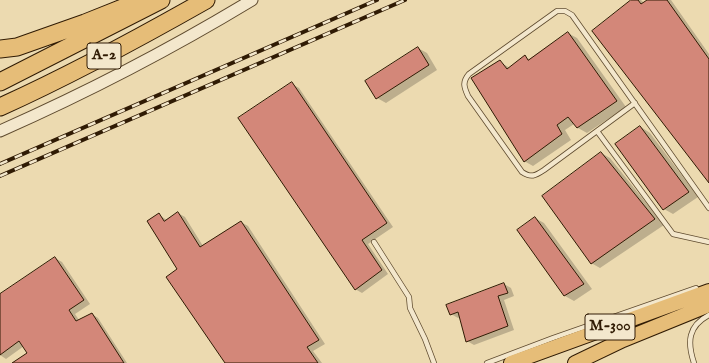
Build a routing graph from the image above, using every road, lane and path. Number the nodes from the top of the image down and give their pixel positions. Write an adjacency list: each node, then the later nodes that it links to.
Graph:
1 (142, 0): 5 (highway)
2 (162, 0): 6 (highway, A-2)
3 (206, 0): 8 (highway, A-2)
4 (252, 0): 10 (street)
5 (0, 50)
6 (0, 82)
7 (635, 103): 9 (lane); 9 (lane); 11 (lane)
8 (0, 107)
9 (597, 131): 13 (lane)
10 (0, 132)
11 (709, 208)
12 (374, 242): 17 (lane)
13 (709, 242)
14 (705, 288): 18 (lane); 19 (main road, M-300)
15 (709, 305): 20 (main road, M-300)
16 (709, 315): 21 (lane)
17 (434, 363)
18 (487, 363)
19 (512, 363)
20 (575, 363)
21 (694, 363)

